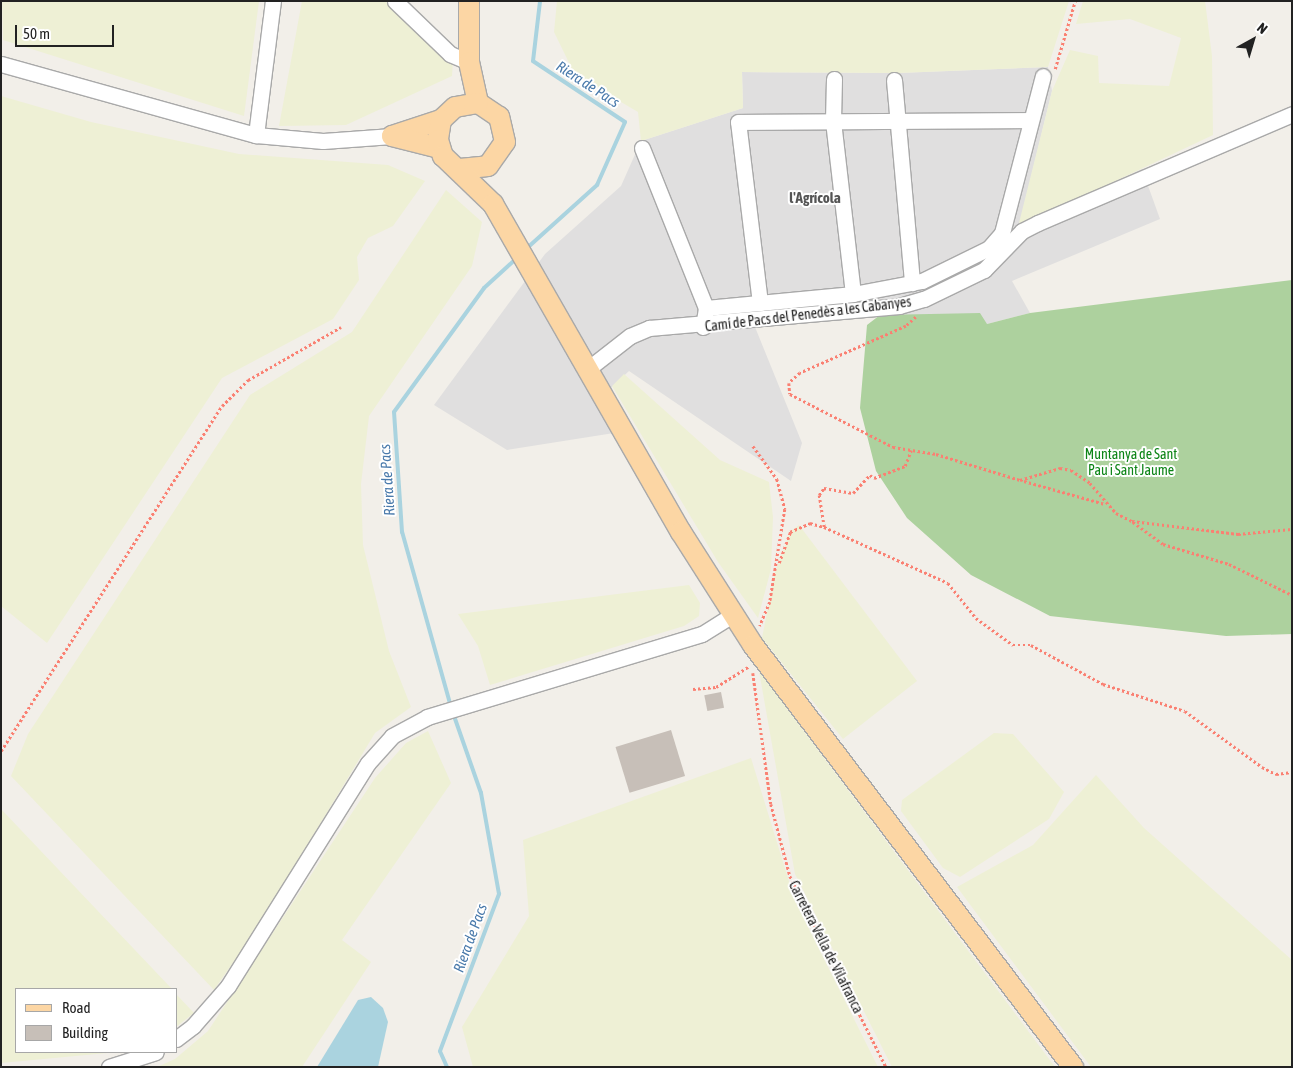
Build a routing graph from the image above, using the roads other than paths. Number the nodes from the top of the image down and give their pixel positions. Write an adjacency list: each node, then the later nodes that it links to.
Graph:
1 (273, 1): 15 (street)
2 (394, 1): 4 (street)
3 (469, 1): 4 (main road)
4 (469, 62): 9 (main road); 10 (main road)
5 (1, 64): 15 (street)
6 (1043, 76): 13 (street)
7 (834, 79): 12 (street)
8 (894, 80): 14 (street)
9 (478, 103): 10 (main road); 19 (main road)
10 (448, 114): 16 (main road); 17 (main road)
11 (1292, 114): 26 (street, Camí de Pacs del Penedès a les Cabanyes)
12 (833, 120): 14 (street); 23 (street); 24 (street)
13 (1029, 120): 14 (street); 22 (street)
14 (897, 122): 22 (street)
15 (256, 136): 16 (street)
16 (392, 136): 17 (main road)
17 (439, 148): 20 (main road)
18 (642, 148): 25 (street)
19 (488, 166): 20 (main road); 21 (main road)
20 (460, 169): 21 (main road)
21 (493, 204): 27 (main road)
22 (912, 283): 23 (street)
23 (853, 294): 24 (street)
24 (760, 303): 25 (street)
25 (706, 308): 26 (street)
26 (703, 327): 27 (street, Camí de Pacs del Penedès a les Cabanyes)
27 (589, 368): 28 (main road)
28 (732, 614): 29 (street); 32 (main road)
29 (178, 1037)
30 (153, 1053): 31 (street)
31 (109, 1067)
32 (1073, 1067)

